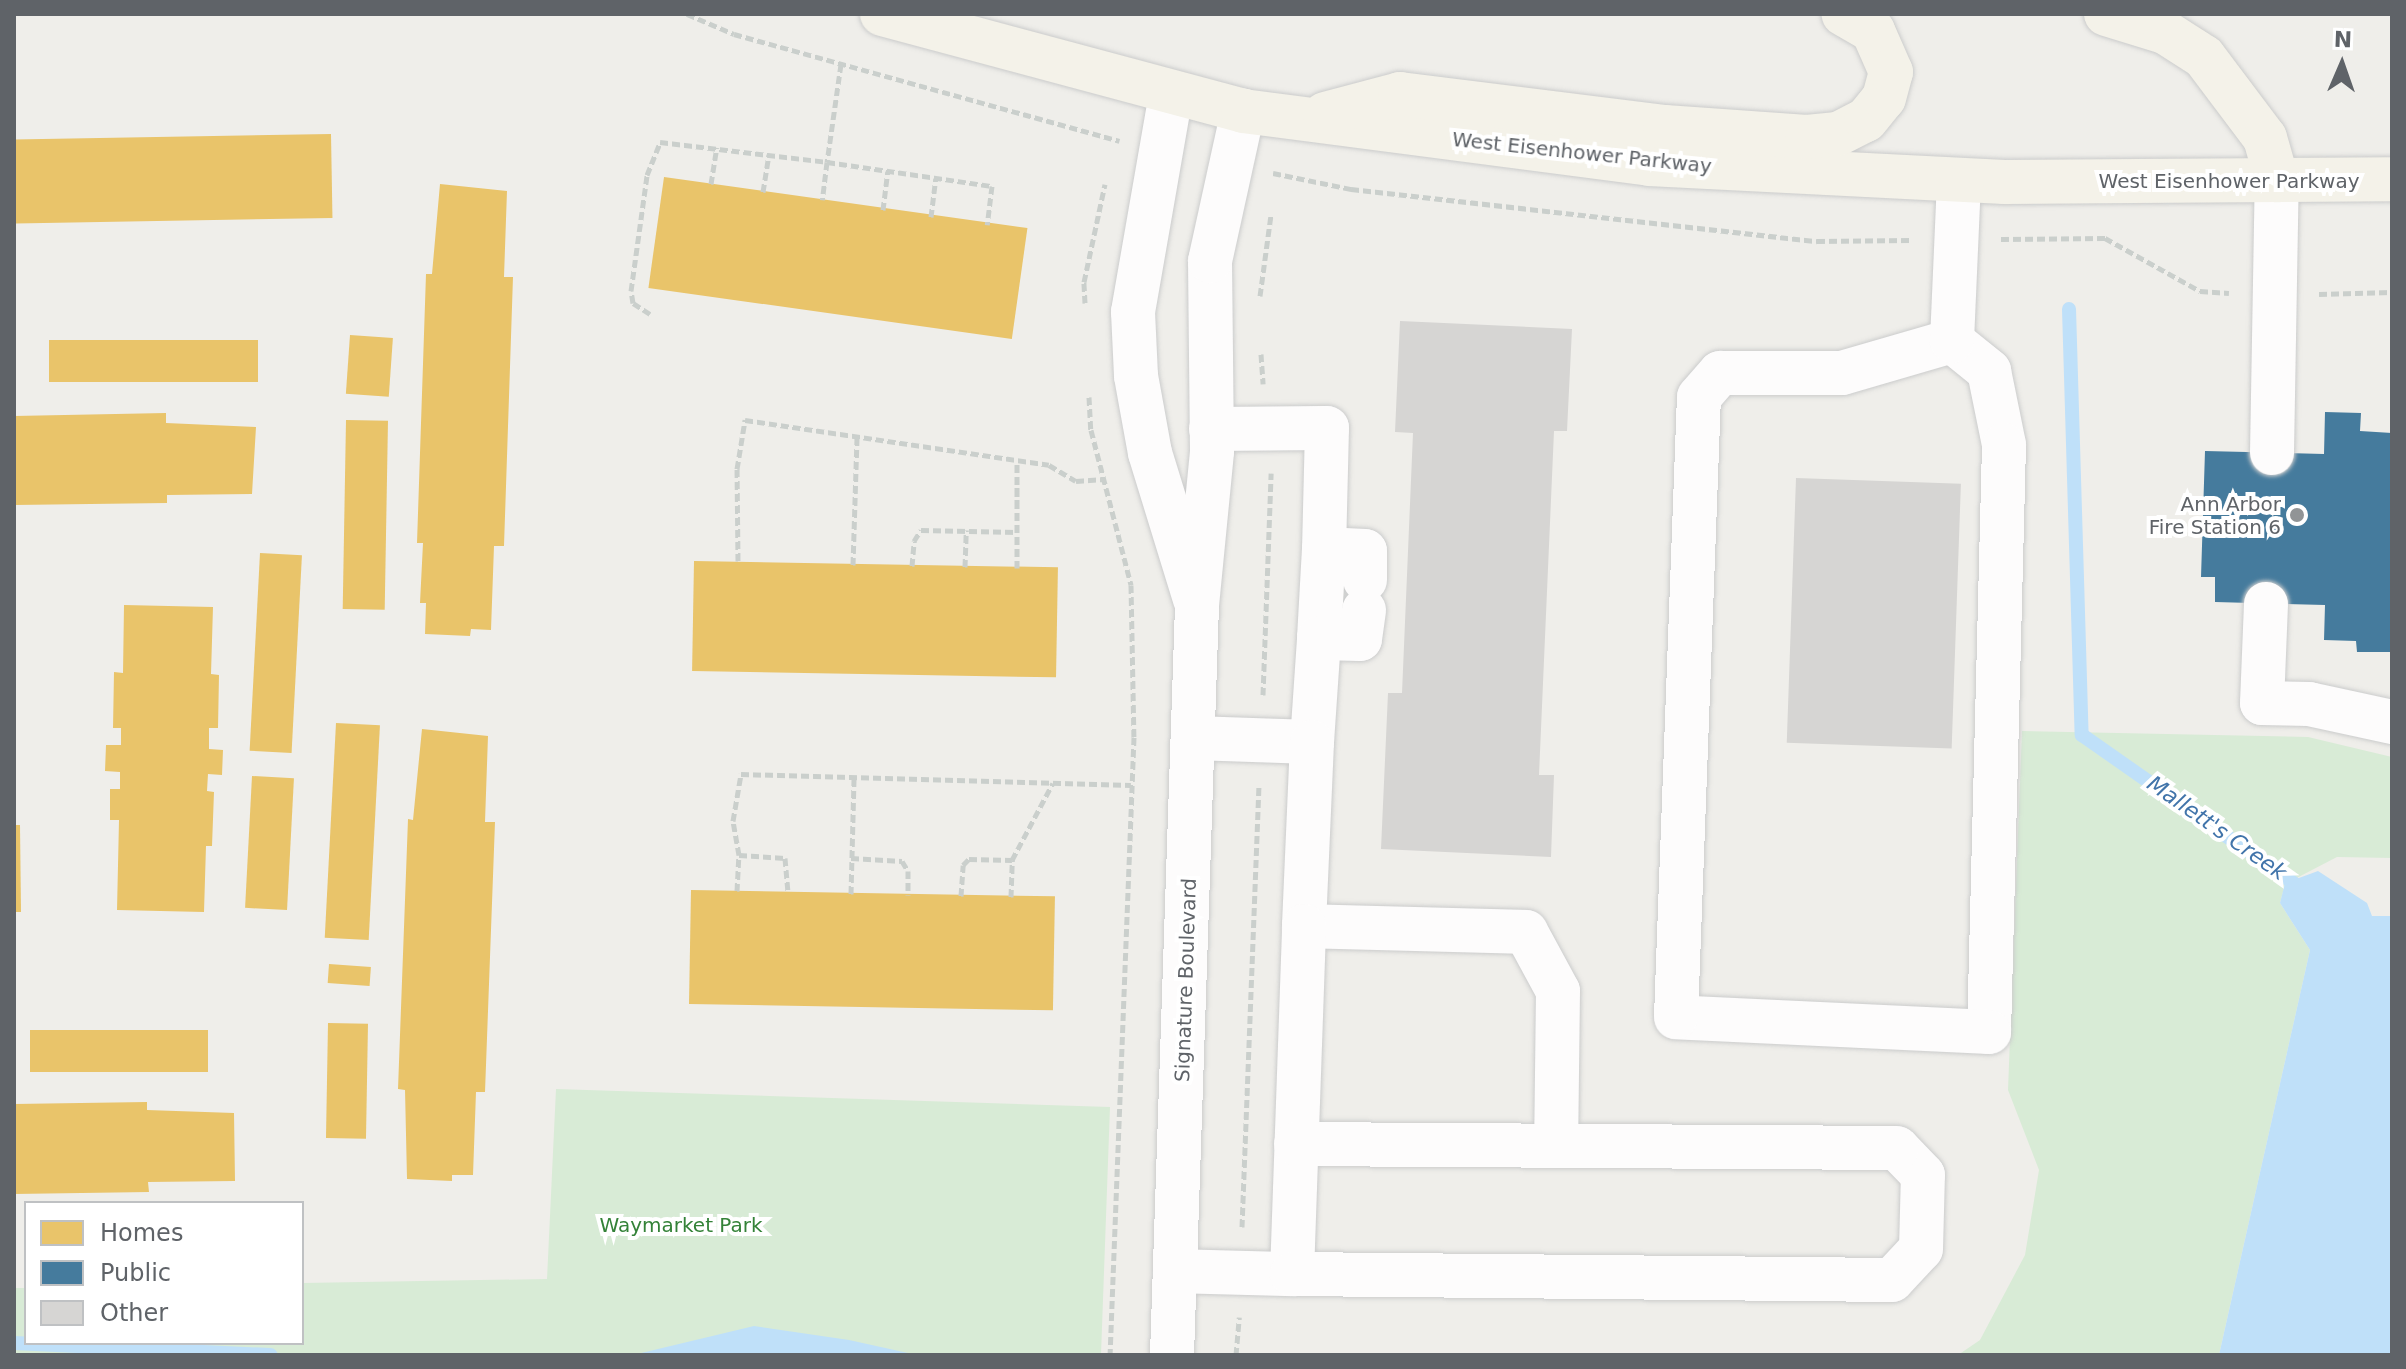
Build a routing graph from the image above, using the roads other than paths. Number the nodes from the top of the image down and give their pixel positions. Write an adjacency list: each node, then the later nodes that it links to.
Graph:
1 (882, 14): 4 (main road, West Eisenhower Parkway)
2 (1844, 14): 6 (main road)
3 (2106, 14): 9 (main road)
4 (1171, 94): 5 (main road, West Eisenhower Parkway); 15 (street, Signature Boulevard)
5 (1243, 111): 6 (main road, West Eisenhower Parkway); 11 (street, Signature Boulevard)
6 (1304, 120): 8 (main road, West Eisenhower Parkway)
7 (2392, 179): 9 (main road, West Eisenhower Parkway)
8 (1959, 180): 9 (main road, West Eisenhower Parkway); 10 (street)
9 (2277, 180): 12 (street)
10 (1952, 341): 10 (street)
11 (1211, 429): 13 (street); 15 (street, Signature Boulevard)
12 (2272, 453)
13 (1324, 549): 16 (street); 16 (street)
14 (2266, 604): 17 (street)
15 (1197, 605): 18 (street, Signature Boulevard)
16 (1319, 638): 19 (street)
17 (2392, 722)
18 (1193, 738): 19 (street); 23 (street, Signature Boulevard)
19 (1312, 742): 20 (street)
20 (1304, 926): 21 (street); 22 (street)
21 (1296, 1144): 22 (street); 24 (street)
22 (1556, 1145): 24 (street)
23 (1175, 1271): 24 (street); 25 (street, Signature Boulevard)
24 (1292, 1274)
25 (1172, 1355)

